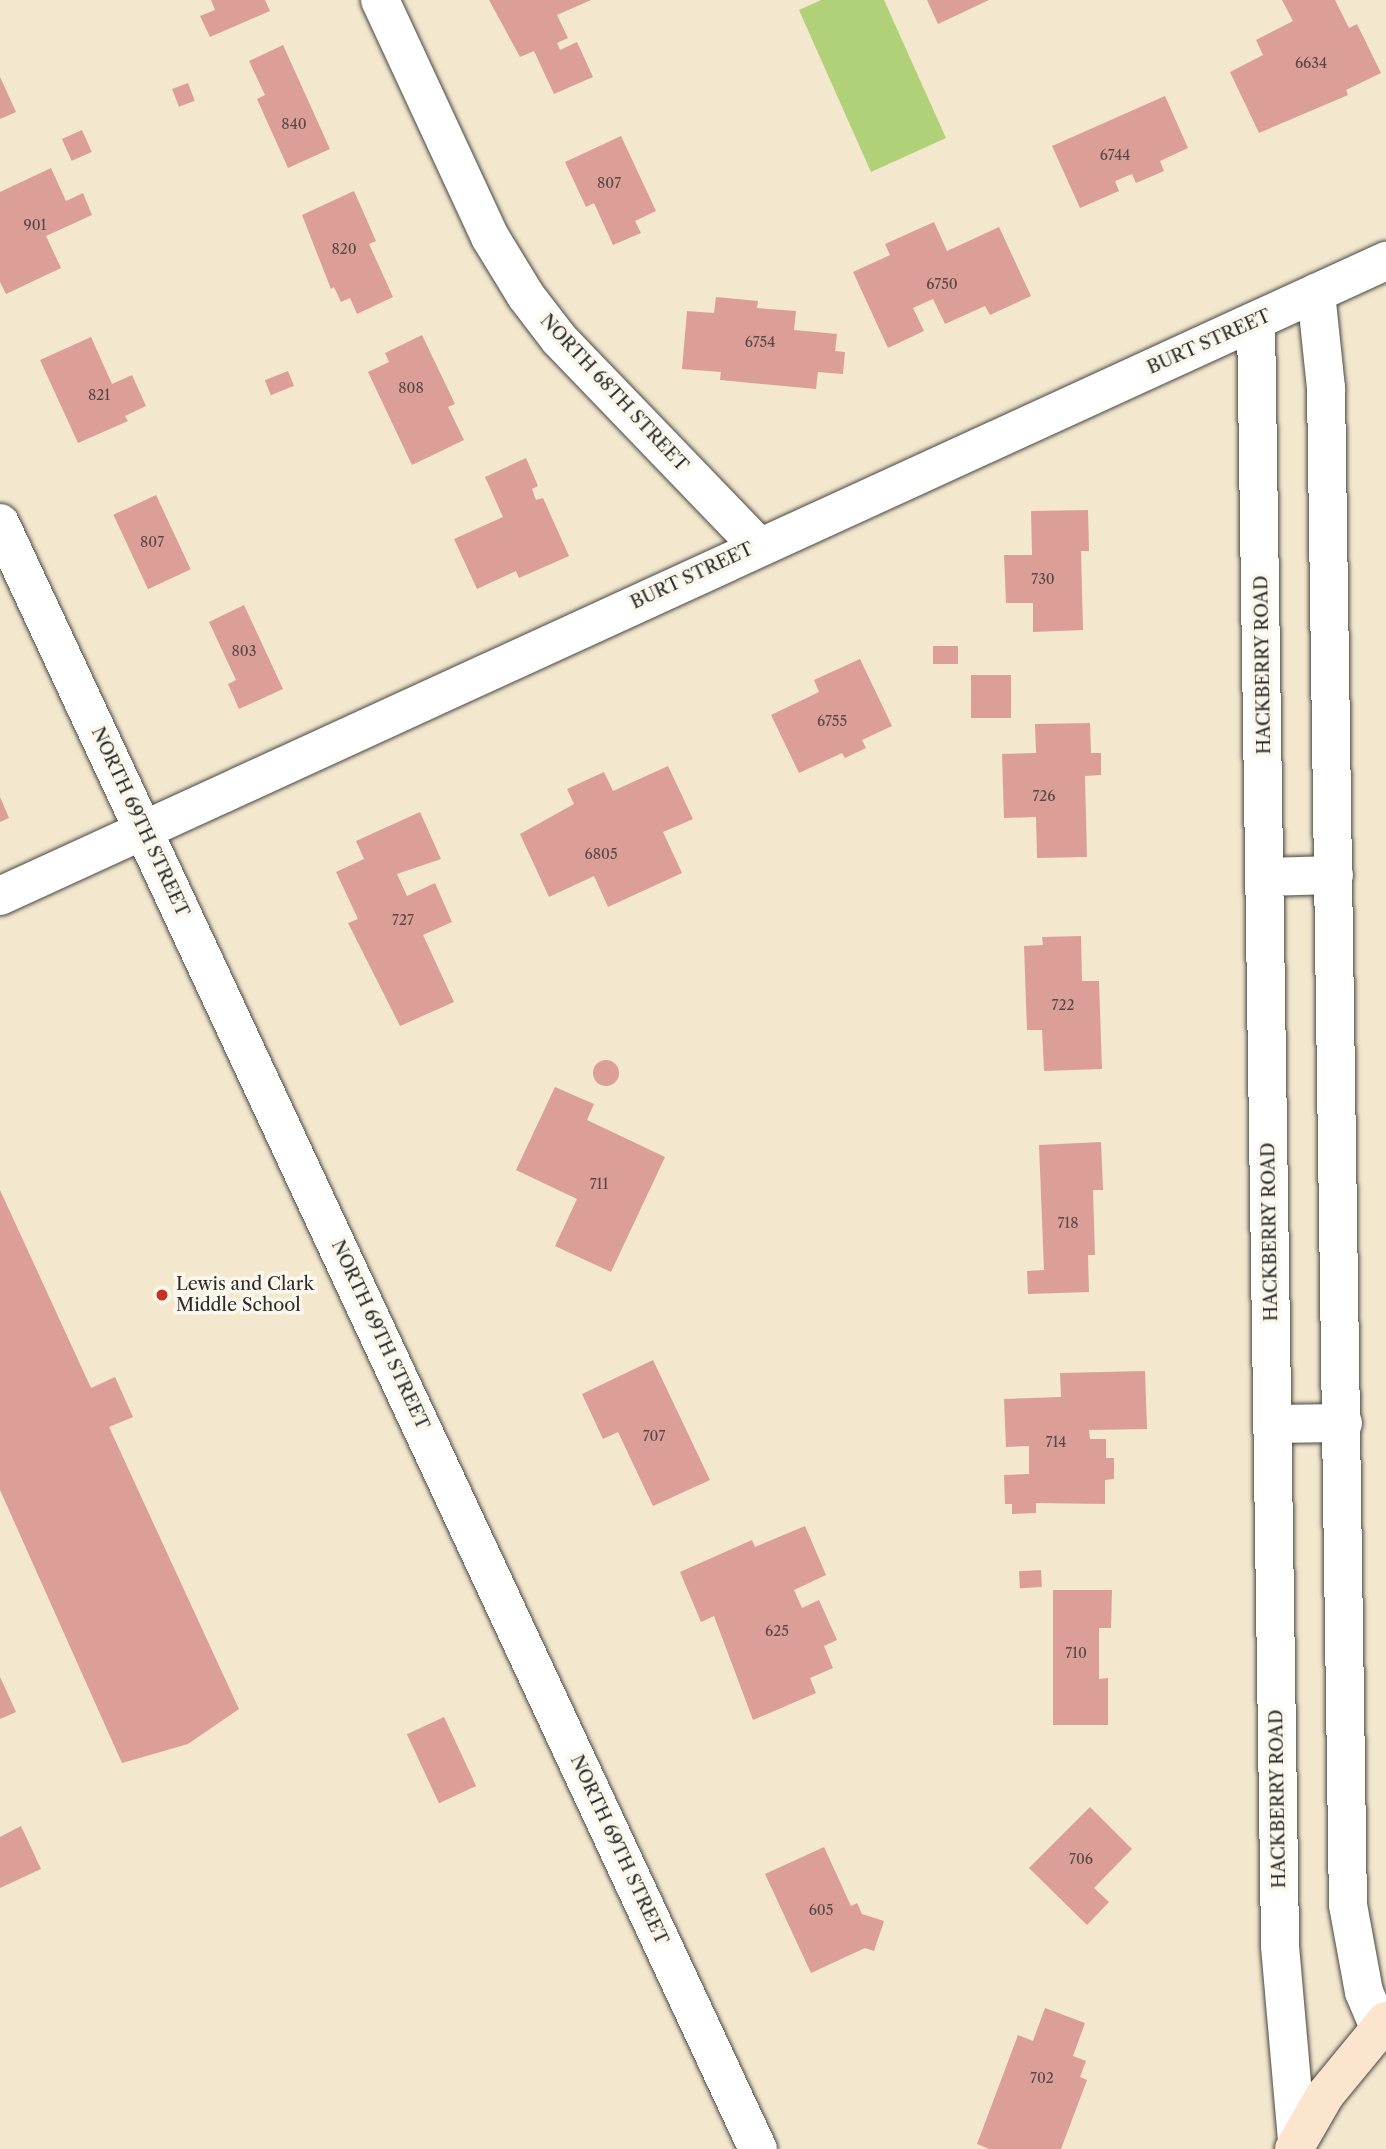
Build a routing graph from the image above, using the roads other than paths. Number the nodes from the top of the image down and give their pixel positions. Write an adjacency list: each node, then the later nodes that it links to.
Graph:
1 (380, 0): 6 (street, NORTH 68TH STREET)
2 (1386, 261): 3 (street, BURT STREET)
3 (1316, 293): 4 (street, BURT STREET); 8 (street)
4 (1256, 321): 6 (street, BURT STREET); 9 (street, HACKBERRY ROAD)
5 (0, 523): 7 (street, NORTH 69TH STREET)
6 (758, 546): 7 (street, BURT STREET)
7 (143, 830): 10 (street, BURT STREET); 15 (street, NORTH 69TH STREET)
8 (1334, 875): 9 (street); 11 (street)
9 (1265, 877): 12 (street, HACKBERRY ROAD)
10 (0, 896)
11 (1343, 1423): 12 (street); 13 (street)
12 (1273, 1424): 14 (street, HACKBERRY ROAD)
13 (1383, 2024): 14 (main road)
14 (1295, 2145)
15 (758, 2149)

